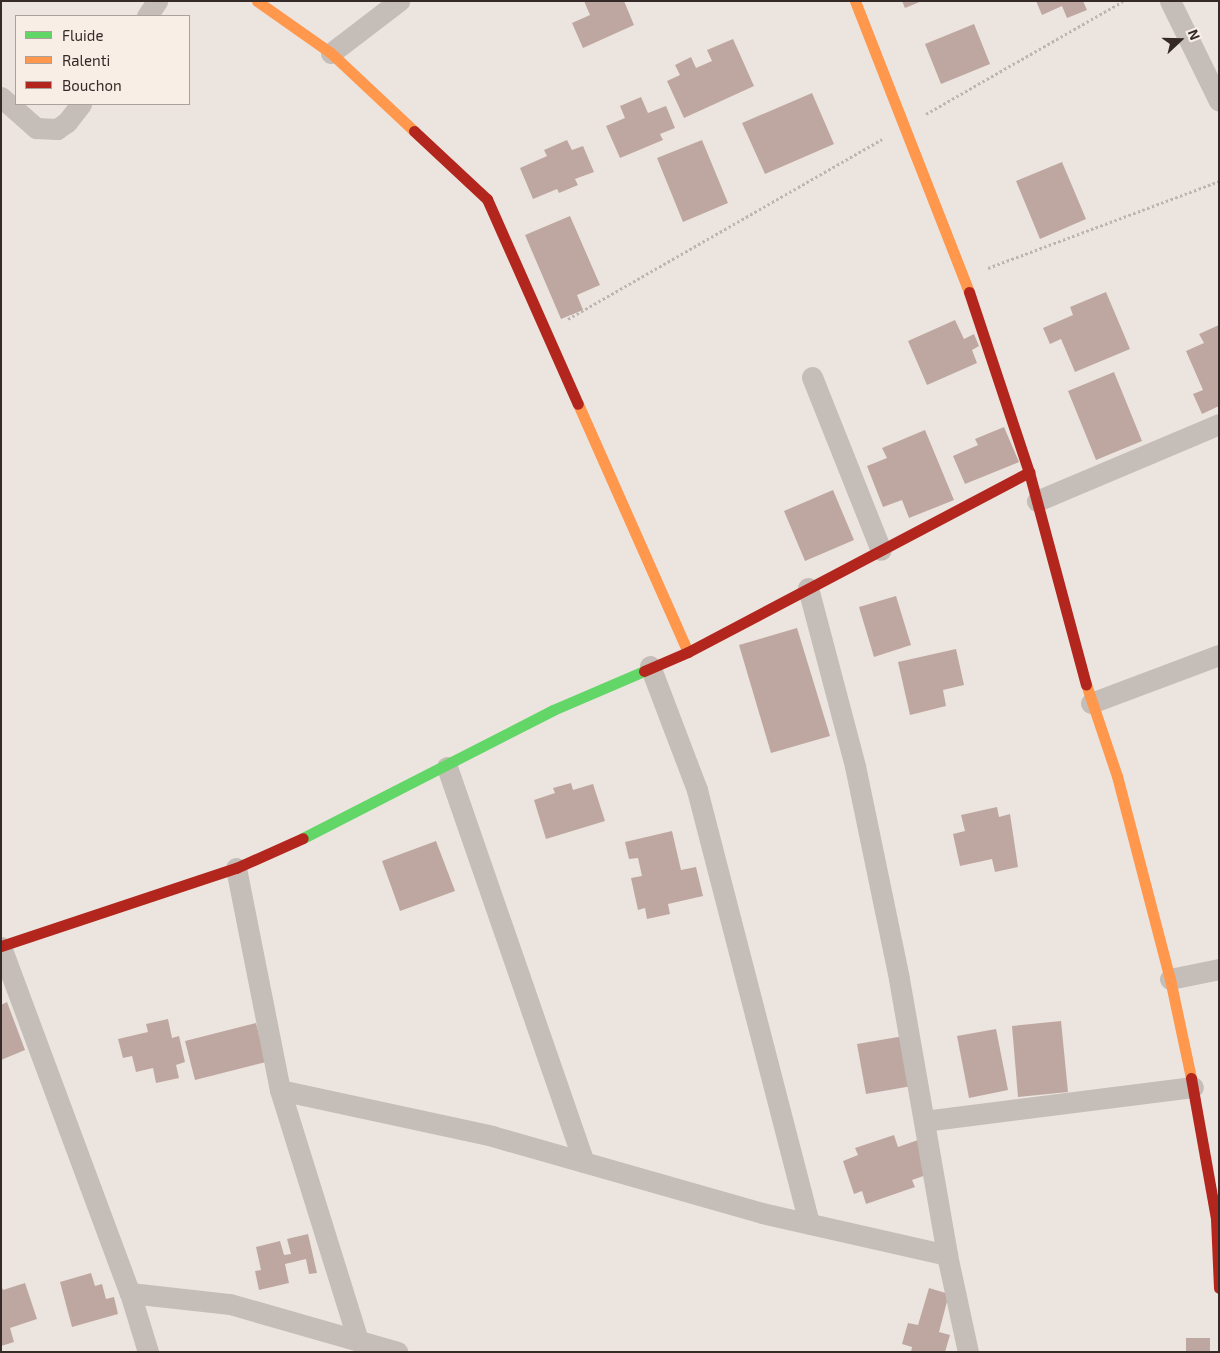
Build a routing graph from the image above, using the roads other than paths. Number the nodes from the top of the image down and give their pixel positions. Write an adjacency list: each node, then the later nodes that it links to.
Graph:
1 (157, 1): 6 (street)
2 (257, 1): 7 (street)
3 (399, 1): 7 (street)
4 (855, 1): 13 (street)
5 (1170, 1): 9 (street)
6 (148, 15)
7 (331, 53): 17 (street)
8 (1, 98): 10 (street)
9 (1219, 101)
10 (80, 105)
11 (812, 377): 15 (street)
12 (1219, 424): 14 (street)
13 (1029, 472): 14 (street); 15 (street)
14 (1036, 502): 20 (street)
15 (881, 550): 16 (street)
16 (808, 588): 17 (street); 28 (street)
17 (688, 652): 19 (street)
18 (1219, 655): 20 (street)
19 (650, 666): 21 (street); 31 (street)
20 (1091, 703): 25 (street)
21 (447, 767): 22 (street); 29 (street)
22 (236, 868): 23 (street); 27 (street)
23 (1, 946): 34 (street)
24 (1219, 969): 25 (street)
25 (1170, 979): 26 (street)
26 (1193, 1087): 28 (street); 30 (street)
27 (280, 1090): 29 (street); 35 (street)
28 (924, 1121): 32 (street)
29 (584, 1162): 31 (street)
30 (1217, 1213): 33 (street)
31 (809, 1224): 32 (street)
32 (947, 1255): 38 (street)
33 (1219, 1288)
34 (130, 1293): 35 (street); 36 (street)
35 (358, 1340): 37 (street)
36 (148, 1352)
37 (397, 1352)
38 (968, 1352)

